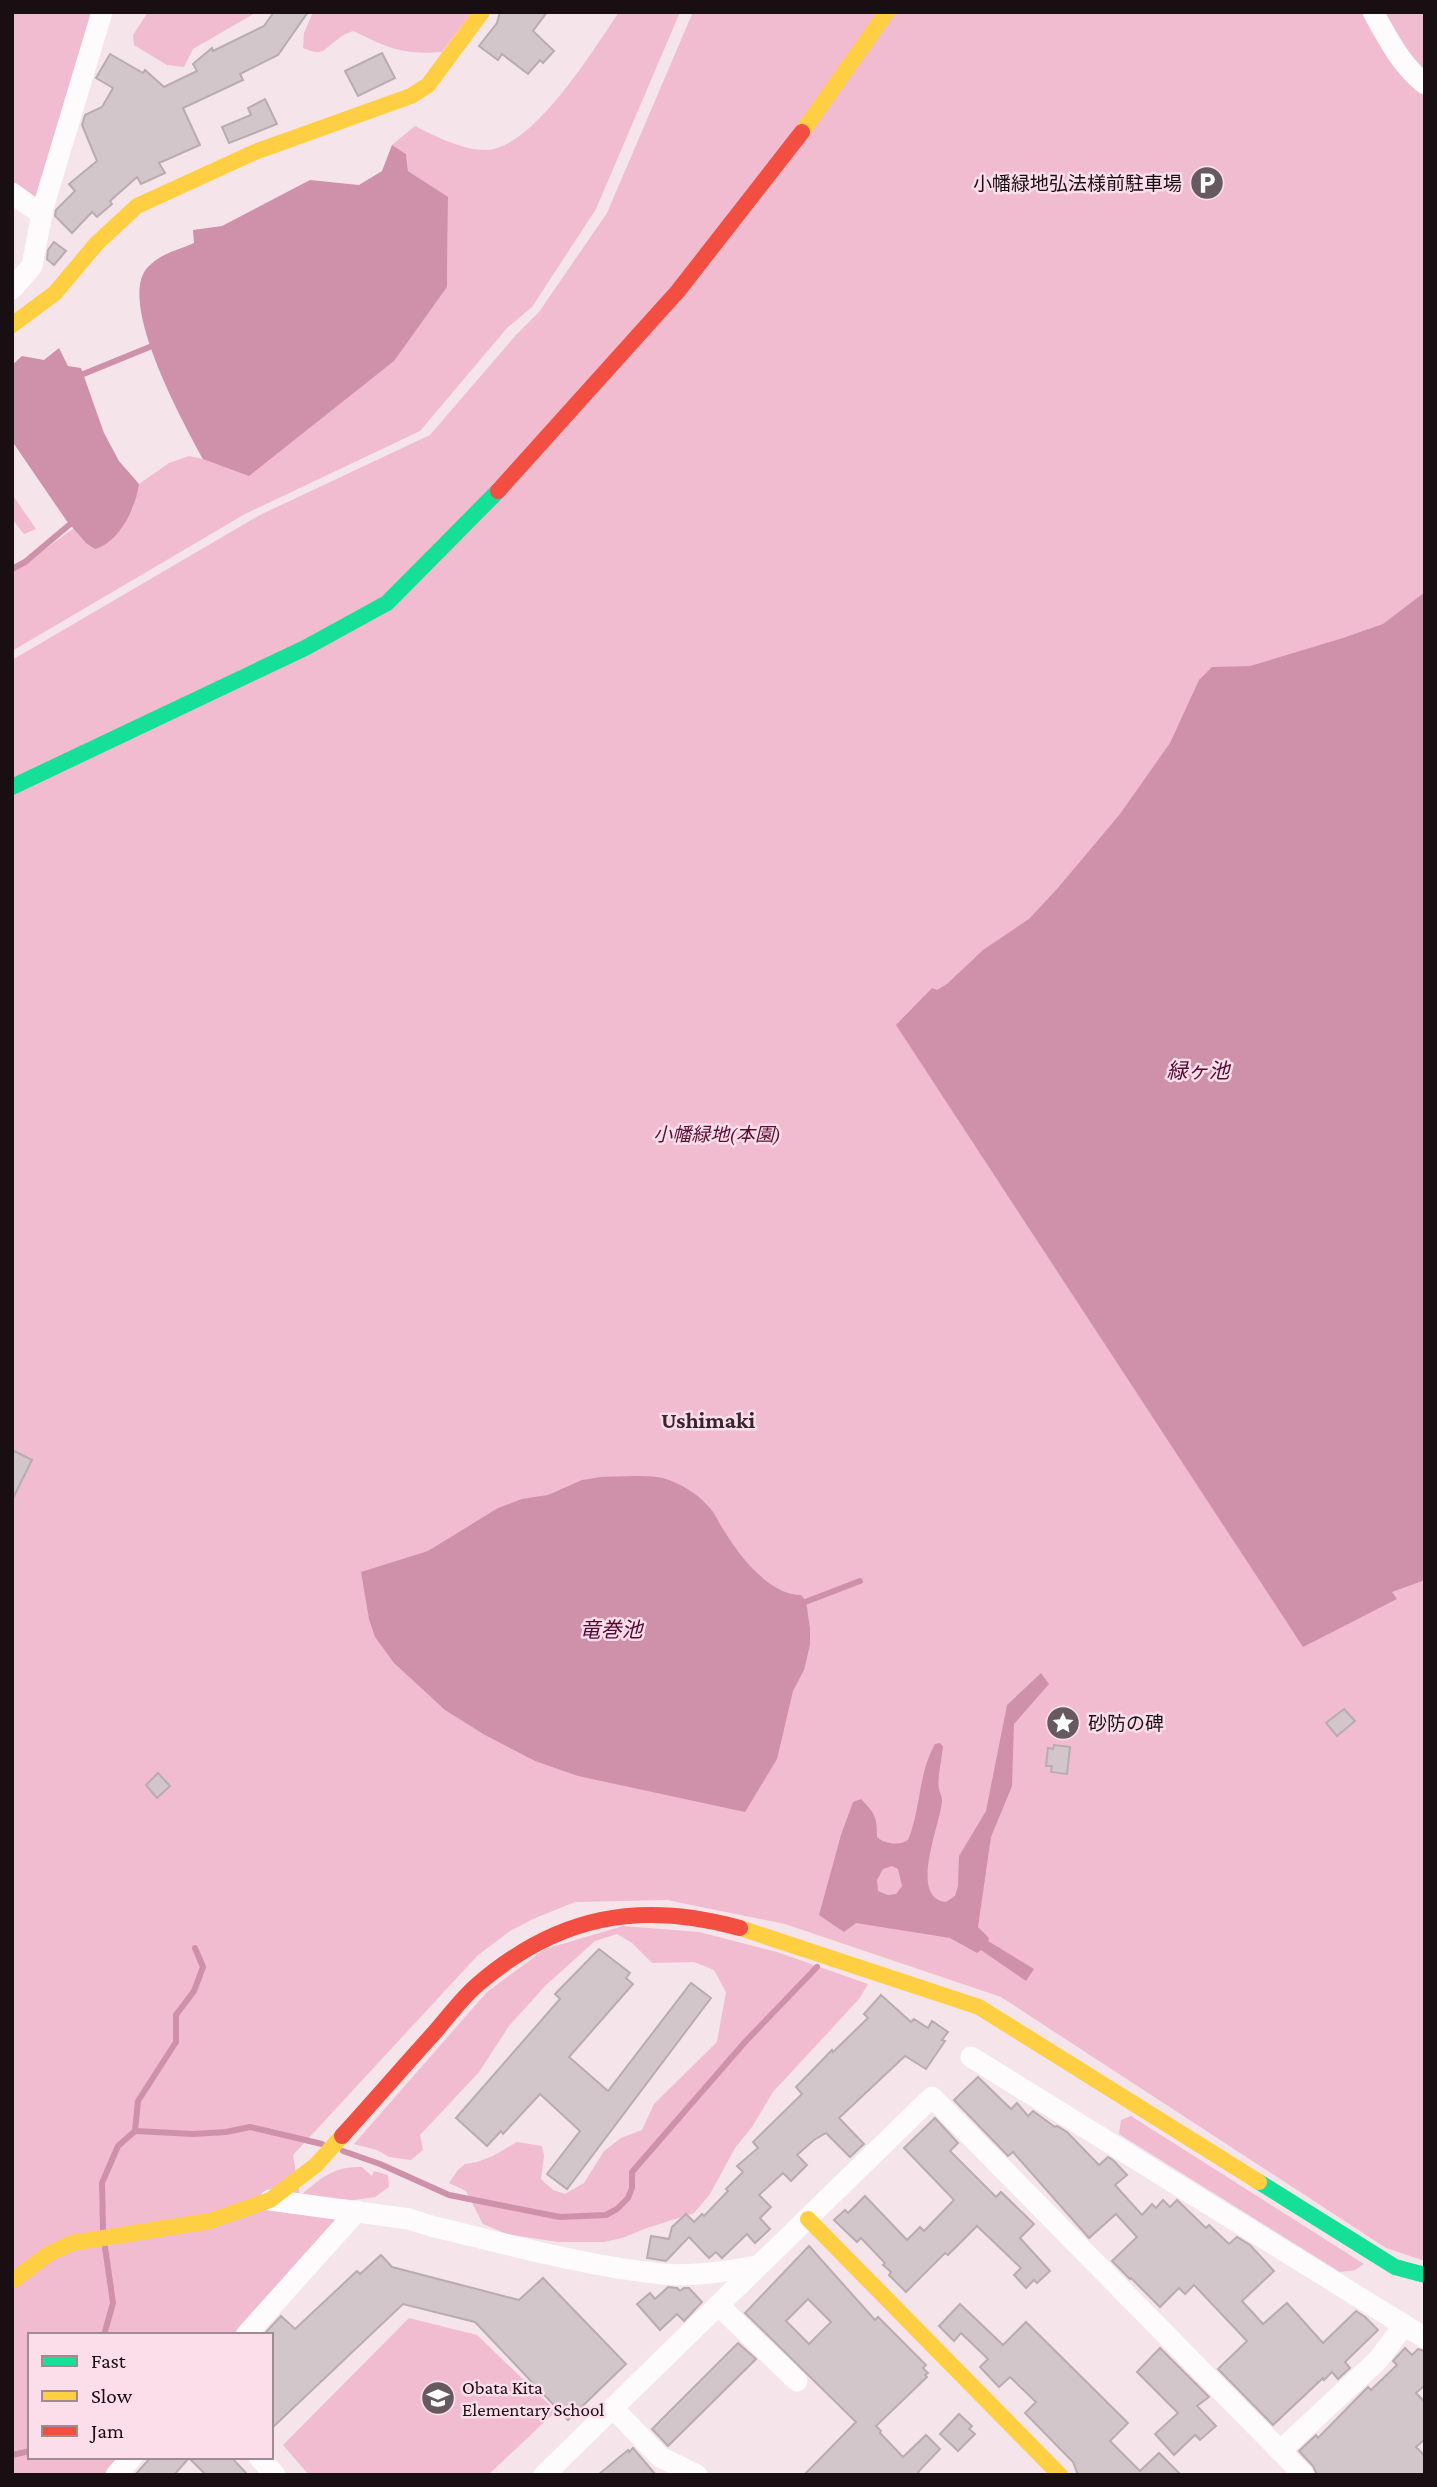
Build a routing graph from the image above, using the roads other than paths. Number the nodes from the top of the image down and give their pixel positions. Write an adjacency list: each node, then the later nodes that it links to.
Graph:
1 (102, 12): 7 (street)
2 (482, 12): 9 (street)
3 (887, 12): 10 (street)
4 (1373, 12): 5 (street)
5 (1425, 84)
6 (12, 193): 7 (street)
7 (42, 215): 8 (street)
8 (12, 289)
9 (12, 325)
10 (12, 787)
11 (971, 2057): 19 (street)
12 (270, 2200): 13 (street); 16 (street); 17 (street)
13 (357, 2211): 15 (street); 20 (street)
14 (808, 2219): 15 (street); 24 (street); 31 (street)
15 (758, 2266): 18 (street)
16 (1425, 2275)
17 (12, 2281)
18 (718, 2305): 22 (street); 23 (street)
19 (1404, 2325): 21 (street); 24 (street)
20 (248, 2333)
21 (1425, 2338)
22 (797, 2381)
23 (614, 2409): 27 (street); 30 (street)
24 (1280, 2451): 32 (street)
25 (130, 2459): 28 (street)
26 (261, 2459): 29 (street)
27 (693, 2474)
28 (116, 2475)
29 (275, 2475)
30 (544, 2475)
31 (1060, 2475)
32 (1304, 2475)

